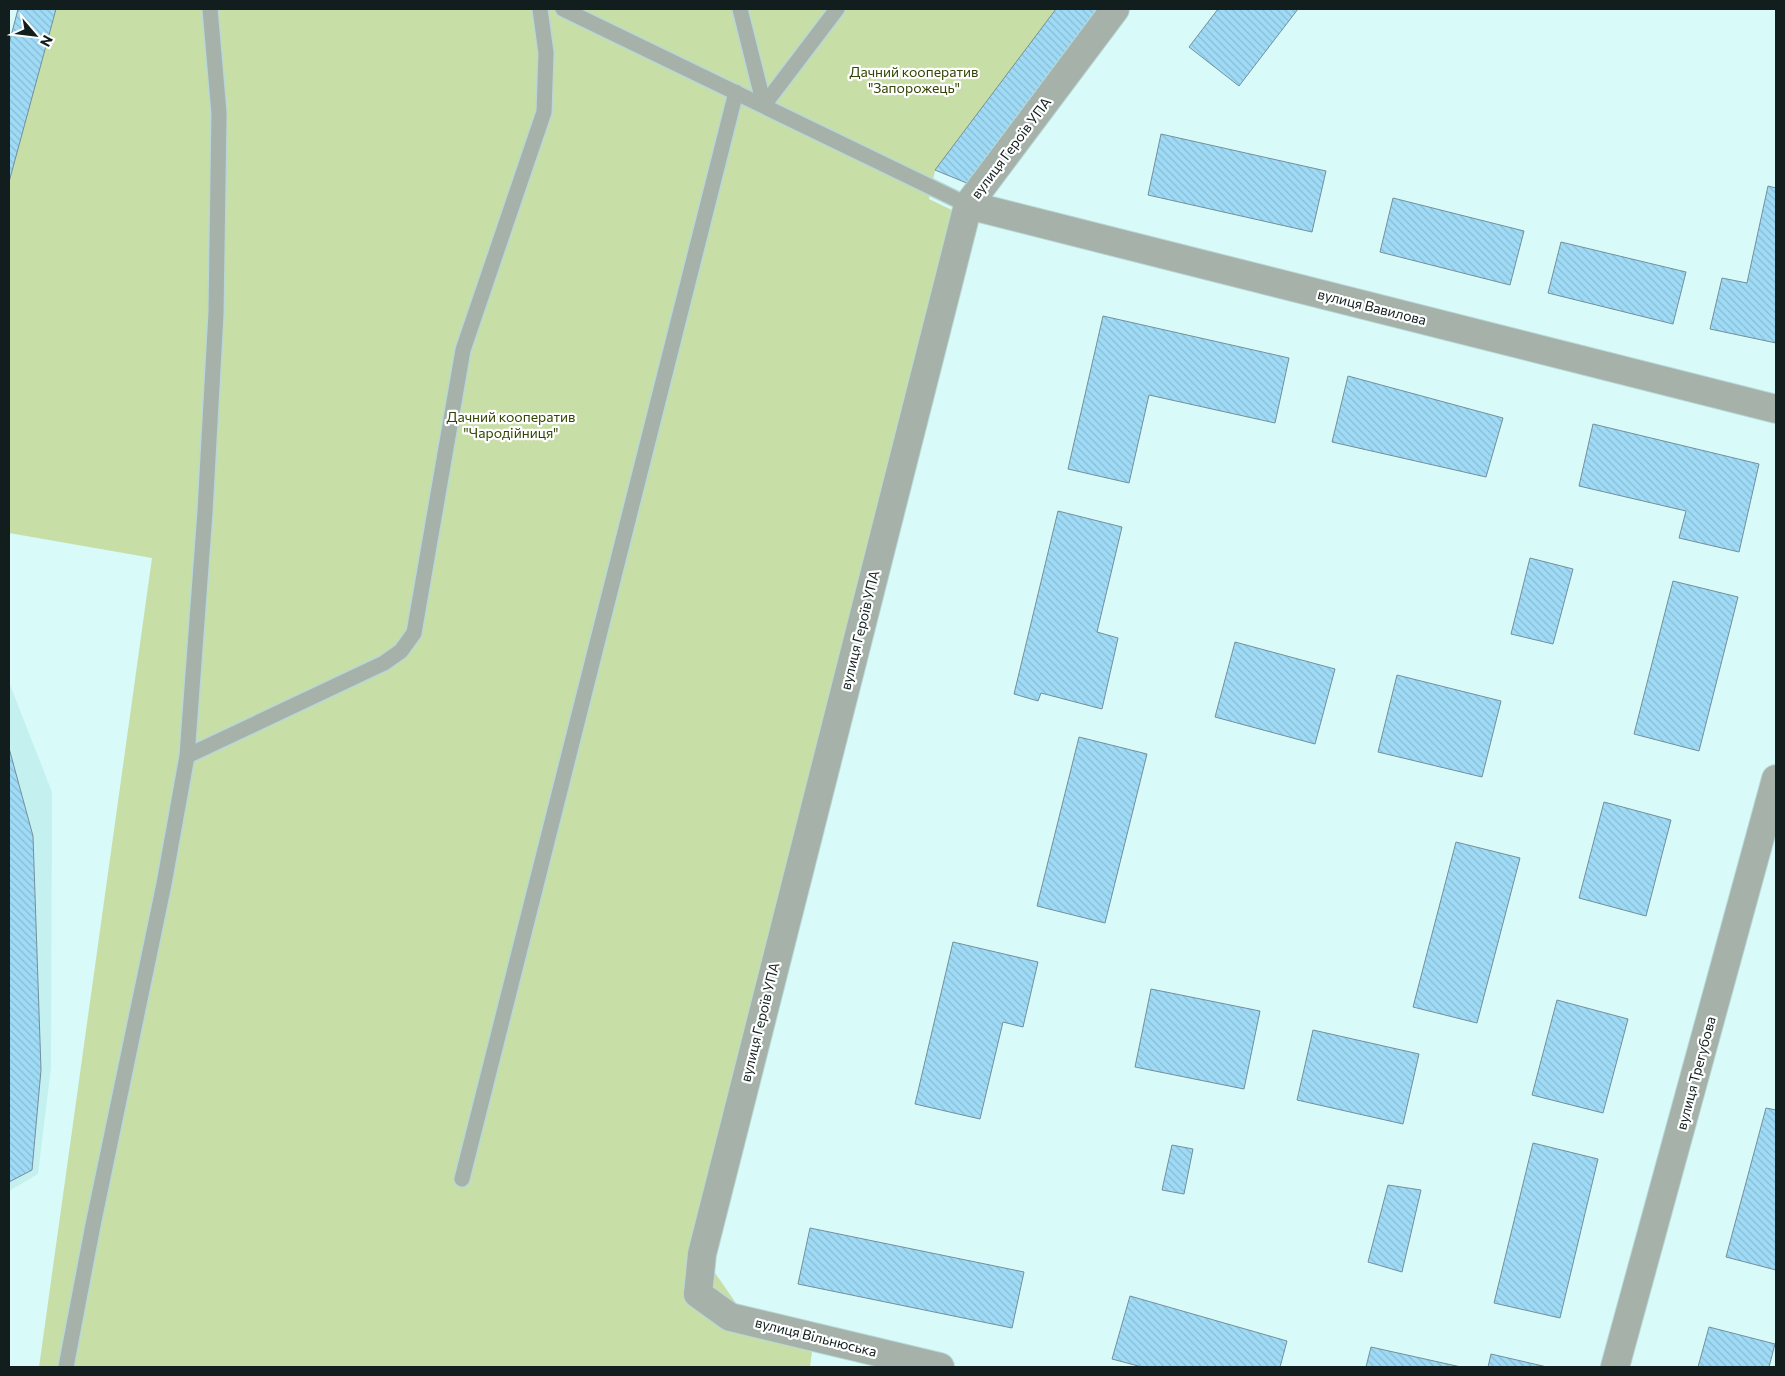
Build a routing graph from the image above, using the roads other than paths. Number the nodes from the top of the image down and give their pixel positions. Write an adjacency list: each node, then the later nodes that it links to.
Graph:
1 (210, 9): 11 (lane)
2 (540, 9): 11 (lane)
3 (563, 9): 7 (lane)
4 (740, 9): 8 (lane)
5 (837, 9): 8 (lane)
6 (1115, 9): 9 (street, вулиця Героїв УПА)
7 (736, 92): 8 (lane); 13 (lane)
8 (764, 105): 9 (lane)
9 (968, 205): 10 (street, вулиця Вавилова); 14 (street, вулиця Героїв УПА)
10 (1776, 409)
11 (187, 756): 15 (lane)
12 (1776, 779): 17 (street, вулиця Трегубова)
13 (462, 1179)
14 (698, 1294): 16 (street, вулиця Вільнюська)
15 (66, 1367)
16 (940, 1367)
17 (1615, 1367)

